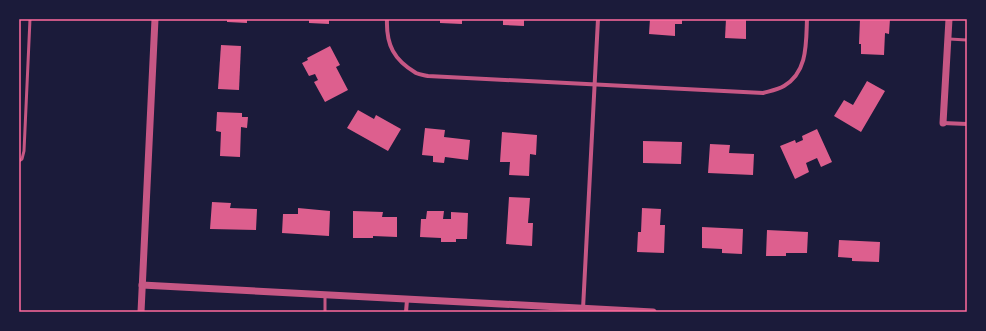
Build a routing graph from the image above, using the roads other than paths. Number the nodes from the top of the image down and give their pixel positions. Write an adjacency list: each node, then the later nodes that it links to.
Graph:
1 (30, 19): 12 (lane)
2 (155, 19): 13 (street)
3 (387, 19): 9 (street)
4 (598, 19): 9 (street)
5 (807, 19): 9 (street)
6 (949, 19): 7 (street)
7 (948, 38): 8 (lane); 10 (street)
8 (967, 40)
9 (594, 85): 16 (street)
10 (943, 123): 11 (street)
11 (967, 124)
12 (19, 161)
13 (142, 285): 14 (street); 17 (street)
14 (325, 295): 15 (street); 18 (lane)
15 (407, 300): 16 (street); 19 (street)
16 (583, 308): 20 (street)
17 (142, 312)
18 (325, 312)
19 (406, 312)
20 (654, 312)

